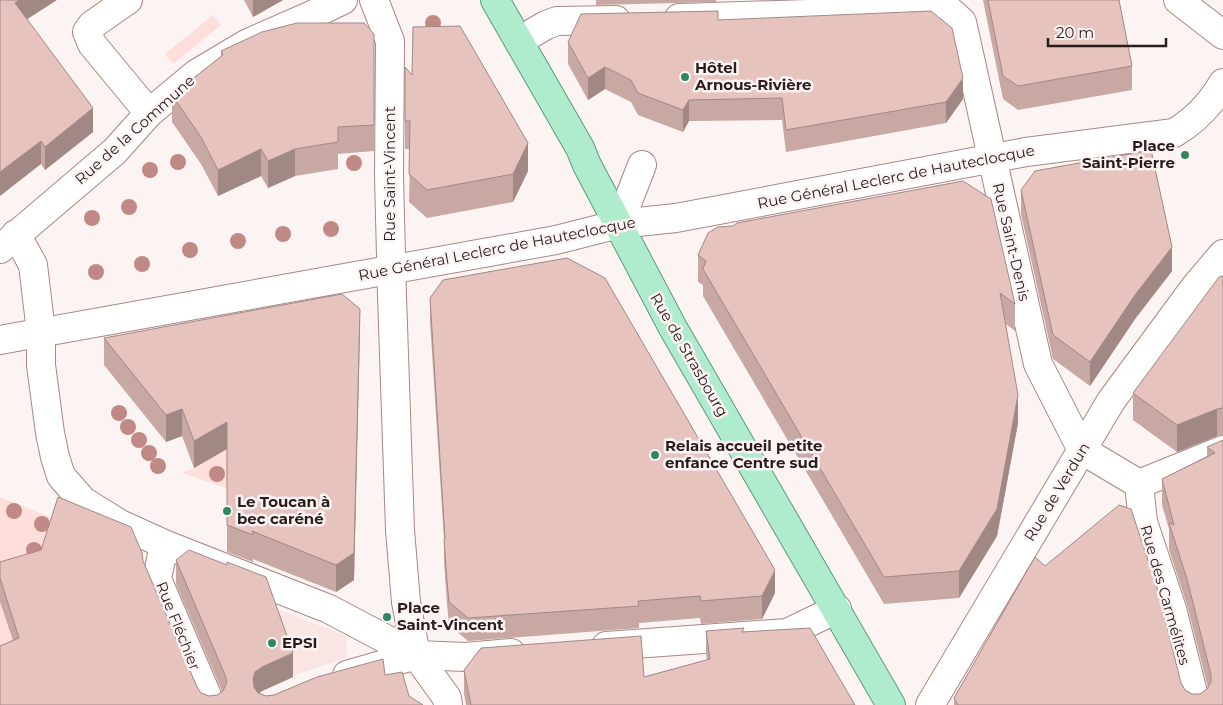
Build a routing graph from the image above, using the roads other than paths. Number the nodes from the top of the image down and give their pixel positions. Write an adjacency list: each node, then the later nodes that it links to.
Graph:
1 (128, 0): 10 (street)
2 (343, 0): 10 (street, Rue de la Commune)
3 (374, 0): 16 (street, Rue Saint-Vincent)
4 (495, 0): 8 (main road, Rue de Strasbourg)
5 (1178, 0): 7 (street)
6 (942, 3): 8 (street); 11 (street, Rue Saint-Denis)
7 (1223, 35)
8 (519, 41): 13 (main road, Rue de Strasbourg)
9 (1223, 83): 11 (street, Rue Général Leclerc de Hauteclocque)
10 (149, 113): 14 (street, Rue de la Commune)
11 (992, 159): 13 (street, Rue Général Leclerc de Hauteclocque); 19 (street, Rue Saint-Denis)
12 (642, 165): 13 (street)
13 (618, 224): 16 (street, Rue Général Leclerc de Hauteclocque); 23 (main road, Rue de Strasbourg)
14 (8, 241): 17 (street, Rue de la Commune)
15 (1223, 254): 19 (street, Rue de Verdun)
16 (391, 269): 17 (street, Rue Général Leclerc de Hauteclocque); 26 (street, Rue Saint-Vincent)
17 (42, 332): 18 (street, Rue Général Leclerc de Hauteclocque); 22 (street, Rue de la Commune)
18 (0, 340)
19 (1082, 450): 21 (street); 31 (street, Rue de Verdun)
20 (1223, 450): 21 (street)
21 (1139, 484): 32 (street, Rue des Carmélites)
22 (164, 544): 26 (street); 28 (street, Rue Fléchier)
23 (837, 609): 24 (street); 30 (main road, Rue de Strasbourg)
24 (583, 648)
25 (534, 651): 26 (street)
26 (416, 655): 27 (street); 29 (street)
27 (320, 683)
28 (211, 705)
29 (448, 705)
30 (892, 705)
31 (930, 705)
32 (1196, 705)

